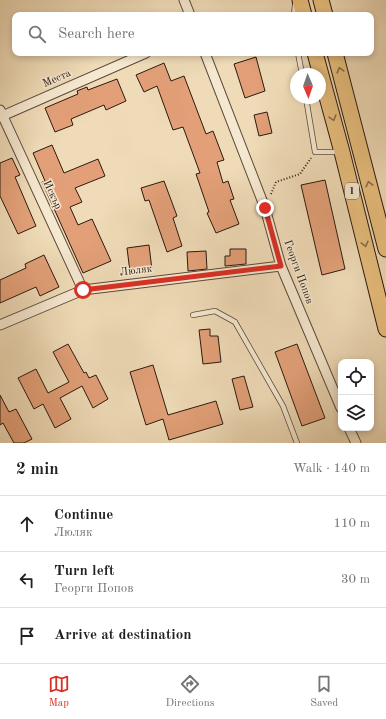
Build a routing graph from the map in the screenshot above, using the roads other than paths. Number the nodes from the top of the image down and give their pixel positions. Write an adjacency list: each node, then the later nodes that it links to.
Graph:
1 (184, 0): 5 (street)
2 (295, 0): 6 (lane)
3 (300, 0): 7 (main road)
4 (321, 0): 8 (main road)
5 (189, 12)
6 (294, 12)
7 (303, 12)
8 (324, 12)
9 (139, 56): 16 (street, Места)
10 (206, 56): 19 (street, Георги Попов)
11 (299, 56): 14 (lane)
12 (316, 56): 17 (main road, 1, one-way to 17)
13 (336, 56): 18 (main road, 1, one-way to 13)
14 (301, 68)
15 (307, 104): 17 (lane)
16 (1, 115): 20 (street, Искър)
17 (342, 152): 23 (main road, 1, one-way to 23)
18 (386, 249)
19 (281, 266): 20 (street, Люляк); 24 (street, Георги Попов)
20 (83, 290): 22 (street, Люляк)
21 (193, 315): 26 (lane)
22 (0, 325)
23 (386, 329)
24 (338, 401)
25 (351, 431): 27 (street)
26 (297, 443)
27 (356, 443)

